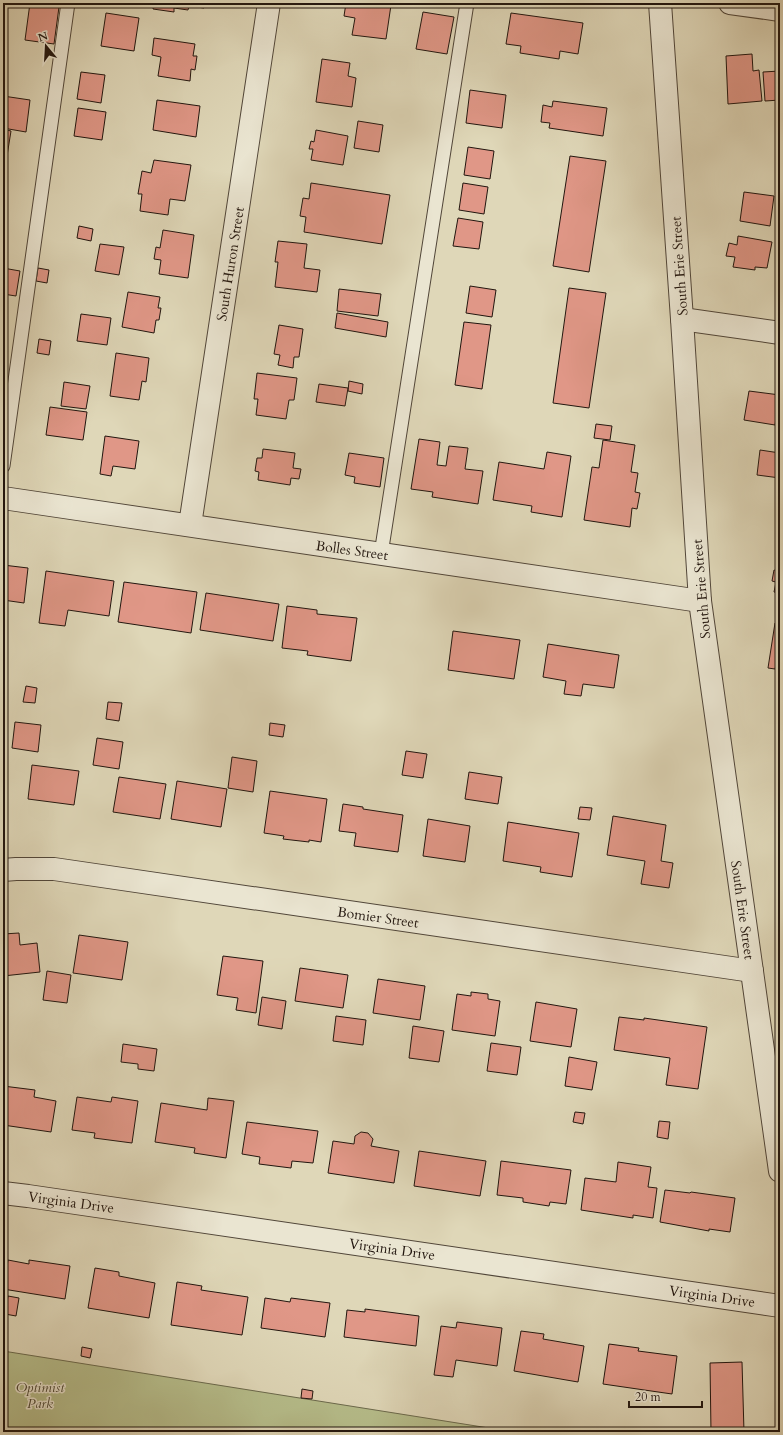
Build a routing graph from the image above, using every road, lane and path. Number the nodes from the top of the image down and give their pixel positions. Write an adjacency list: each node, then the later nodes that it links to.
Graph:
1 (68, 3): 9 (lane)
2 (269, 3): 11 (street, South Huron Street)
3 (467, 3): 12 (lane)
4 (660, 3): 7 (street, South Erie Street)
5 (730, 3): 6 (street)
6 (780, 10)
7 (682, 319): 8 (street); 13 (street, South Erie Street)
8 (780, 333)
9 (3, 466)
10 (3, 498): 11 (street, Bolles Street)
11 (190, 525): 12 (street, Bolles Street)
12 (381, 554): 13 (street, Bolles Street)
13 (700, 601): 15 (street, South Erie Street)
14 (3, 870): 15 (street, Bomier Street)
15 (752, 971): 16 (street, South Erie Street)
16 (778, 1144): 17 (street, South Erie Street)
17 (780, 1171)
18 (3, 1193): 19 (street, Virginia Drive)
19 (780, 1306)

